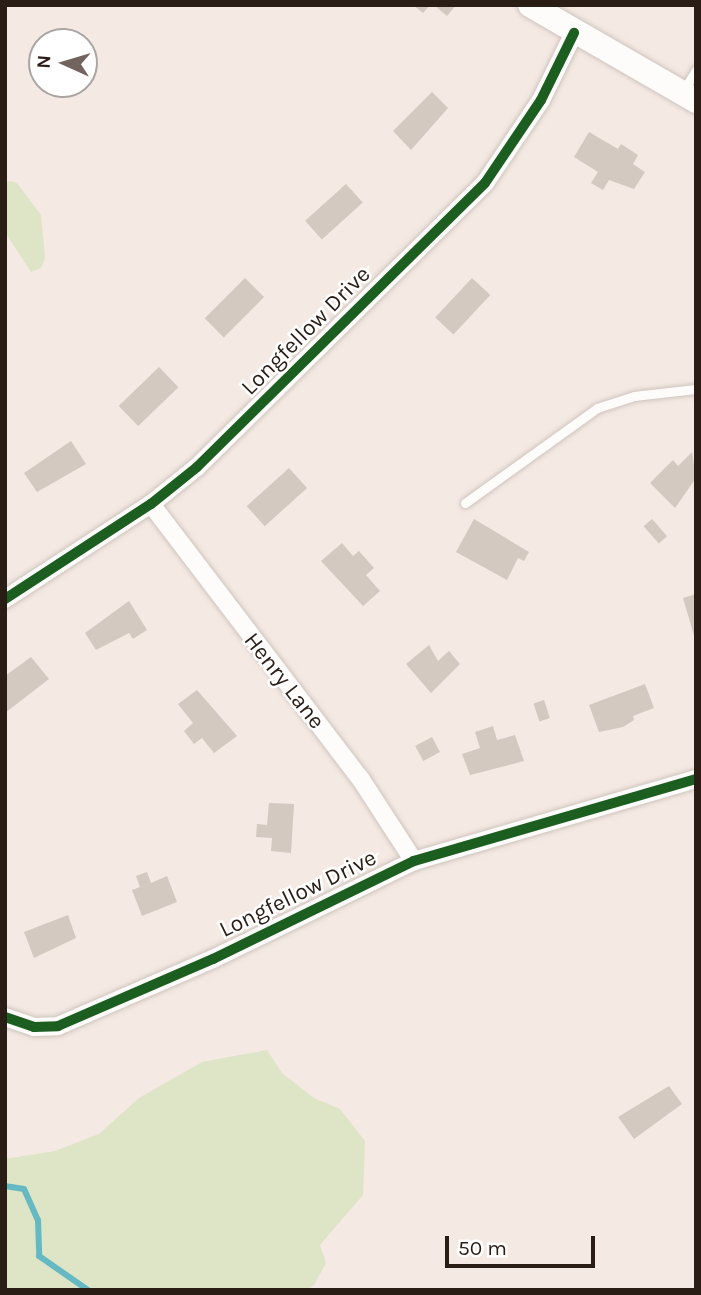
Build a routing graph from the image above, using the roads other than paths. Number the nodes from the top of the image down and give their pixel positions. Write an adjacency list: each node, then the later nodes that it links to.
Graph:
1 (530, 5): 2 (main road)
2 (574, 33): 4 (main road); 7 (street, Longfellow Drive)
3 (696, 70): 4 (lane)
4 (689, 97)
5 (696, 389): 6 (lane)
6 (465, 503)
7 (151, 504): 8 (street, Longfellow Drive); 10 (street, Henry Lane)
8 (5, 599)
9 (696, 779): 10 (street, Longfellow Drive)
10 (414, 861): 11 (street, Longfellow Drive)
11 (5, 1017)

